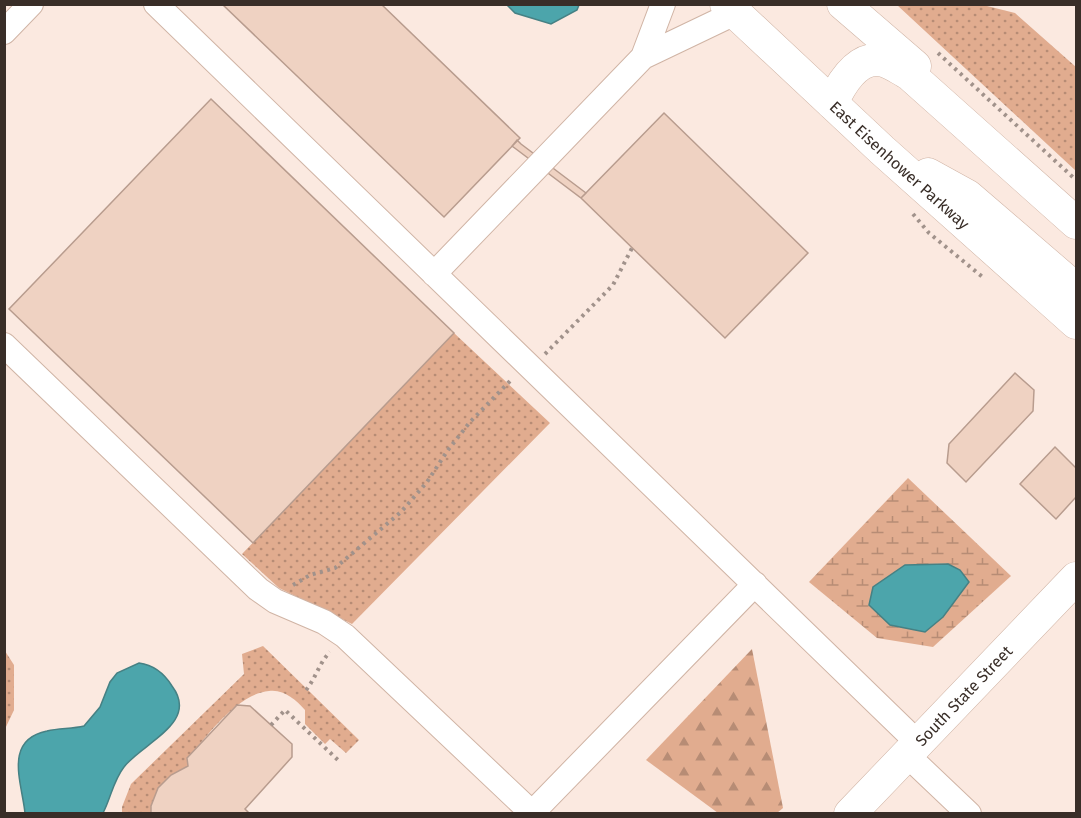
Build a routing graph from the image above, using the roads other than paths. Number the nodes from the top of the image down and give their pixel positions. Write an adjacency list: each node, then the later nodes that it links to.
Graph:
1 (31, 4): 6 (street)
2 (663, 4): 7 (street)
3 (843, 4): 10 (main road)
4 (169, 9): 12 (street)
5 (730, 9): 7 (street); 8 (main road, East Eisenhower Parkway)
6 (4, 32)
7 (643, 57): 12 (street)
8 (832, 103): 9 (main road, East Eisenhower Parkway); 11 (main road)
9 (882, 150): 13 (main road); 14 (main road, East Eisenhower Parkway)
10 (1077, 206)
11 (1077, 223)
12 (434, 274): 17 (street)
13 (1077, 289)
14 (1077, 322)
15 (4, 345): 17 (street)
16 (1077, 578): 18 (main road, South State Street)
17 (755, 584): 18 (street)
18 (912, 749): 19 (main road, South State Street); 20 (street)
19 (850, 813)
20 (969, 813)

